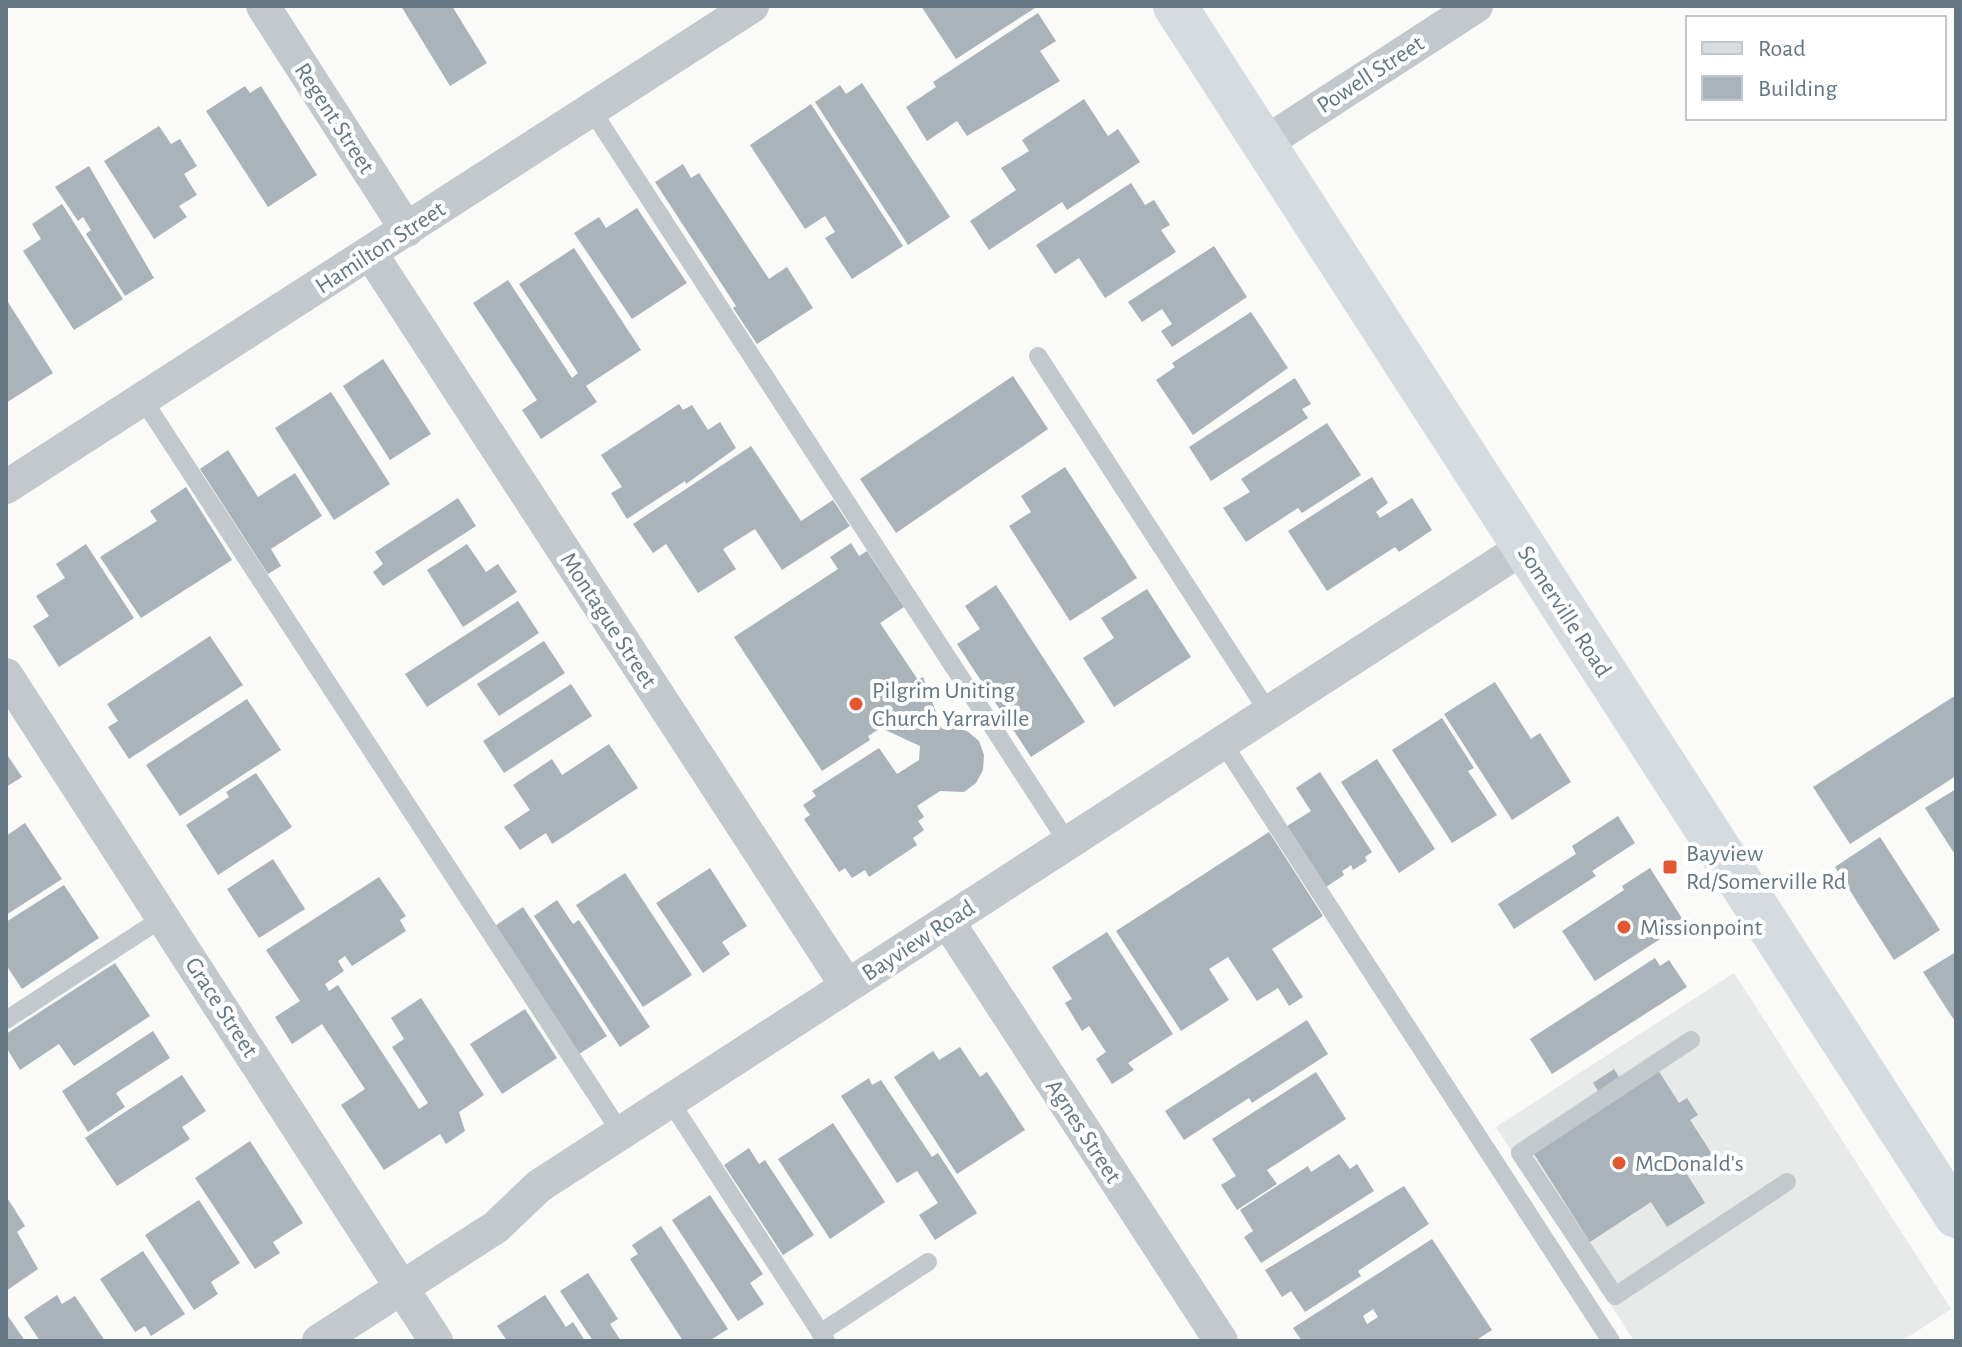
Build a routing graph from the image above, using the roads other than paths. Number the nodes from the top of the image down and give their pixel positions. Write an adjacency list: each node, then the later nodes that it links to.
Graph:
1 (263, 6): 7 (street, Regent Street)
2 (752, 6): 5 (street, Hamilton Street)
3 (1175, 6): 6 (main road, Somerville Road)
4 (1476, 6): 6 (street, Powell Street)
5 (591, 109): 7 (street, Hamilton Street); 16 (lane)
6 (1265, 143): 12 (main road, Somerville Road)
7 (407, 230): 8 (street, Hamilton Street)
8 (371, 254): 10 (street, Hamilton Street); 19 (street, Montague Street)
9 (1038, 356): 14 (lane)
10 (142, 398): 11 (street, Hamilton Street); 23 (lane)
11 (9, 479)
12 (1524, 547): 14 (street, Bayview Road); 25 (main road, Somerville Road)
13 (6, 675): 17 (street, Grace Street)
14 (1269, 713): 15 (street, Bayview Road)
15 (1223, 743): 16 (street, Bayview Road); 32 (lane)
16 (1068, 843): 18 (street, Bayview Road)
17 (164, 917): 20 (lane); 27 (street, Grace Street)
18 (948, 922): 19 (street, Bayview Road); 31 (street, Agnes Street)
19 (847, 986): 22 (street, Bayview Road)
20 (6, 1020)
21 (1691, 1040): 24 (lane)
22 (670, 1101): 23 (street, Bayview Road); 28 (lane)
23 (621, 1133): 27 (street, Bayview Road)
24 (1787, 1182)
25 (1956, 1216)
26 (928, 1262): 28 (lane)
27 (402, 1289): 29 (street, Bayview Road); 30 (street, Grace Street)
28 (823, 1337)
29 (319, 1341)
30 (436, 1341)
31 (1221, 1341)
32 (1611, 1341)

